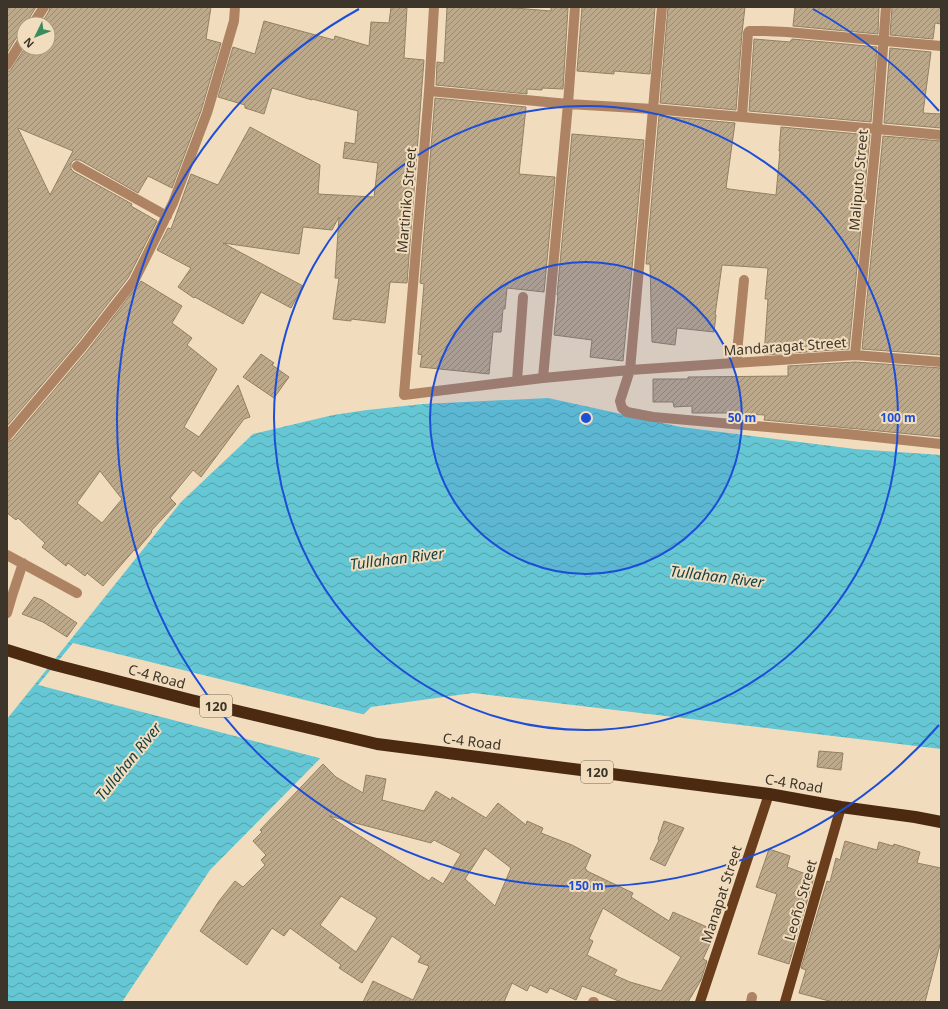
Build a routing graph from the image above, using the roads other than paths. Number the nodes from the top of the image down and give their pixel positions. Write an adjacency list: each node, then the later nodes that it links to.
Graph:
1 (44, 7): 7 (street)
2 (235, 7): 19 (street)
3 (434, 7): 12 (street, Martiniko Street)
4 (575, 7): 13 (street)
5 (662, 7): 14 (street)
6 (886, 7): 8 (street, Maliputo Street)
7 (38, 16)
8 (884, 40): 9 (street); 15 (street); 16 (street, Maliputo Street)
9 (941, 46)
10 (16, 51): 11 (street)
11 (7, 65)
12 (429, 91): 13 (street); 28 (street, Martiniko Street)
13 (568, 104): 14 (street); 26 (street)
14 (653, 109): 15 (street); 25 (street)
15 (742, 117): 16 (street)
16 (877, 129): 17 (street); 22 (street, Maliputo Street)
17 (941, 136)
18 (77, 166): 19 (street)
19 (167, 216): 29 (street)
20 (744, 280): 24 (street)
21 (523, 297): 27 (street)
22 (855, 355): 23 (street, Mandaragat Street); 24 (street, Mandaragat Street)
23 (941, 362)
24 (736, 363): 25 (street, Mandaragat Street)
25 (630, 370): 26 (street, Mandaragat Street); 30 (street)
26 (544, 378): 27 (street, Mandaragat Street)
27 (517, 381): 28 (street, Mandaragat Street)
28 (404, 395)
29 (7, 436)
30 (941, 444)
31 (7, 555): 32 (street)
32 (23, 563): 33 (street); 34 (street)
33 (76, 593)
34 (7, 613)
35 (7, 650): 36 (highway, C-4 Road / 120)
36 (769, 794): 37 (highway, C-4 Road / 120); 39 (main road, Manapat Street)
37 (841, 807): 38 (highway, C-4 Road / 120); 40 (main road, Leoño Street)
38 (941, 822)
39 (700, 1002)
40 (785, 1002)

